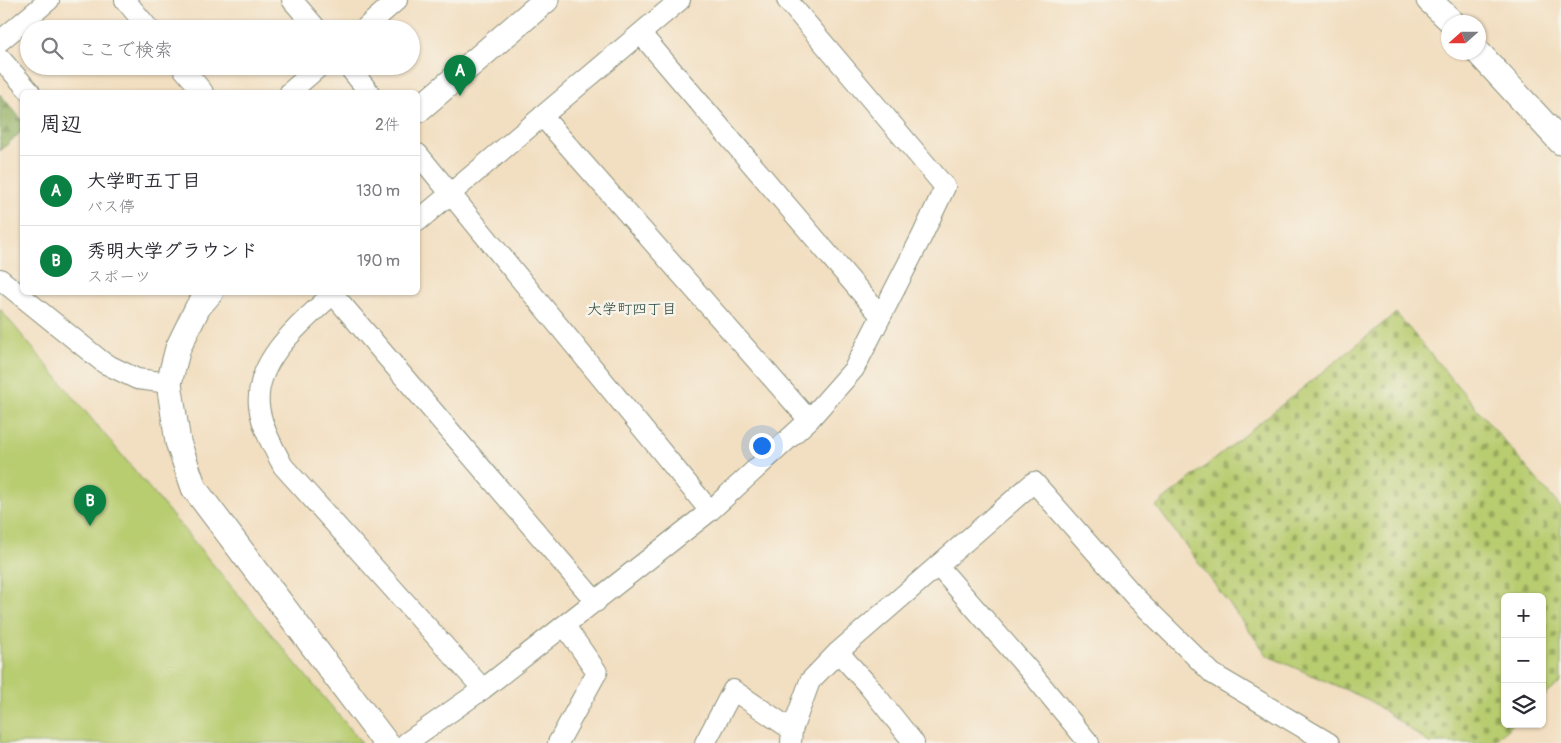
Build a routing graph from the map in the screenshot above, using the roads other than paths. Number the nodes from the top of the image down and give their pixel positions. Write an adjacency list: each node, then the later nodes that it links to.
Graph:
1 (49, 0): 10 (street)
2 (125, 0): 11 (street)
3 (292, 0): 12 (street)
4 (397, 0): 13 (street)
5 (546, 0): 26 (street)
6 (680, 0): 15 (street)
7 (787, 0): 36 (street)
8 (1428, 0): 9 (street)
9 (1444, 15)
10 (25, 20)
11 (142, 20)
12 (309, 20)
13 (374, 20)
14 (20, 24): 16 (street)
15 (640, 34): 27 (street); 36 (street)
16 (0, 41)
17 (0, 58): 22 (street)
18 (1485, 60): 28 (street)
19 (189, 75): 23 (street)
20 (310, 75): 24 (street)
21 (355, 75): 25 (street)
22 (28, 90)
23 (201, 90)
24 (292, 90)
25 (367, 90)
26 (420, 108)
27 (542, 116): 30 (street); 38 (street)
28 (1561, 142)
29 (420, 157): 30 (street)
30 (449, 194): 31 (street); 39 (street)
31 (420, 219)
32 (0, 279): 37 (street)
33 (208, 295): 37 (street)
34 (332, 295): 44 (street)
35 (336, 295): 41 (street)
36 (881, 316): 38 (street)
37 (169, 384): 47 (street)
38 (809, 420): 39 (street)
39 (710, 511): 41 (street)
40 (938, 566): 43 (street); 45 (street); 52 (street)
41 (596, 602): 42 (street)
42 (565, 626): 44 (street); 49 (street)
43 (838, 652): 46 (street); 51 (street)
44 (483, 689): 48 (street)
45 (1303, 736): 53 (street)
46 (792, 737): 50 (street)
47 (386, 743)
48 (406, 743)
49 (558, 743)
50 (705, 743)
51 (914, 743)
52 (1089, 743)
53 (1329, 743)

